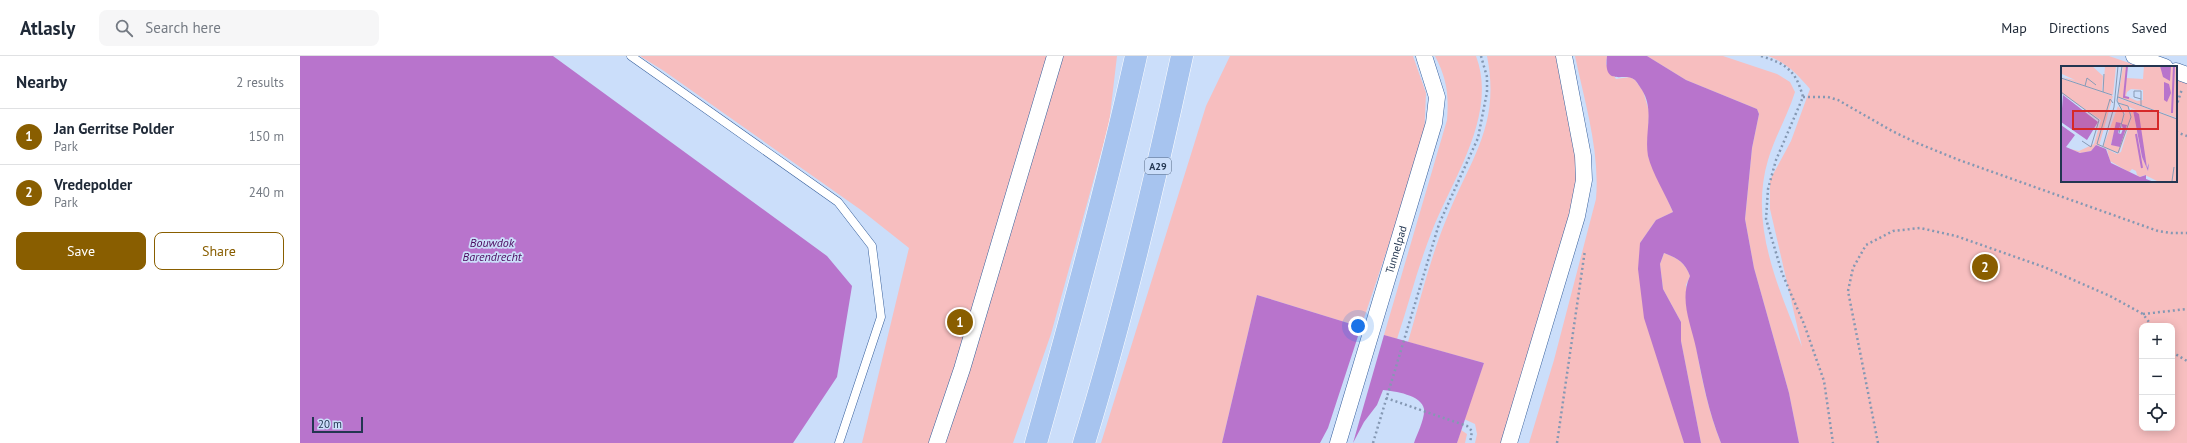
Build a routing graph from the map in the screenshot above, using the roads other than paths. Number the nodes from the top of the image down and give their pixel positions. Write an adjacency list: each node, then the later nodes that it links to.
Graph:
1 (631, 56): 11 (lane)
2 (1055, 56): 12 (street)
3 (1136, 56): 13 (highway)
4 (1182, 56): 14 (highway, A29)
5 (1424, 56): 15 (street, Tunnelpad)
6 (1564, 56): 16 (street)
7 (2134, 56): 8 (street)
8 (2162, 66)
9 (2177, 71): 10 (street)
10 (2187, 75)
11 (839, 443)
12 (937, 443)
13 (1036, 443)
14 (1084, 443)
15 (1338, 443)
16 (1509, 443)

